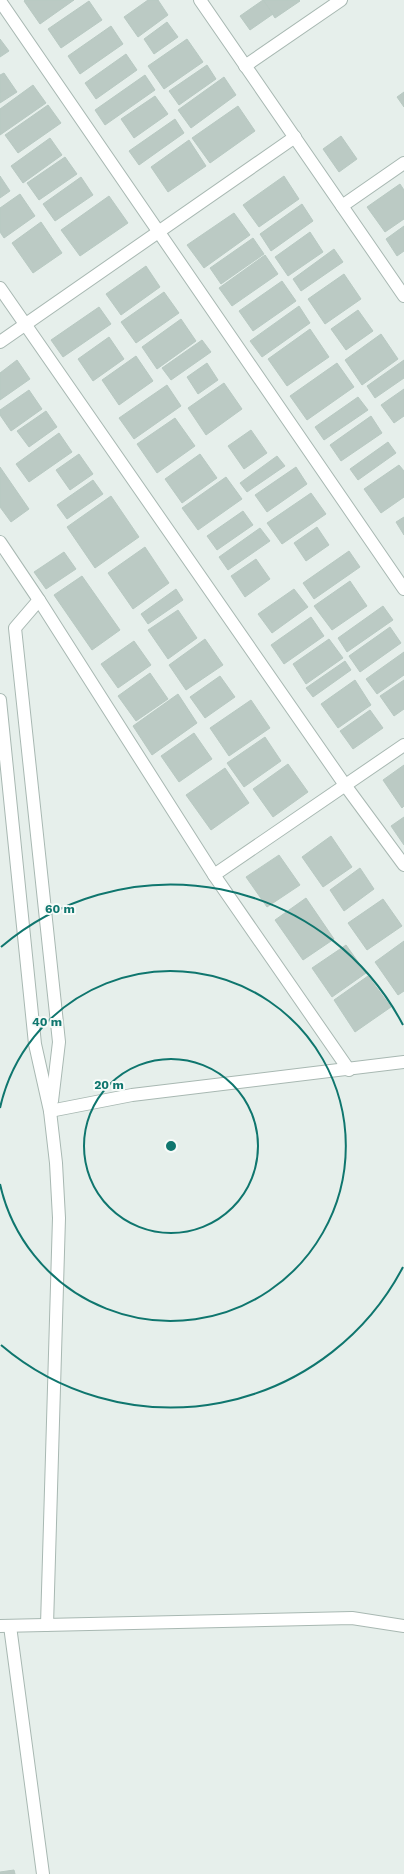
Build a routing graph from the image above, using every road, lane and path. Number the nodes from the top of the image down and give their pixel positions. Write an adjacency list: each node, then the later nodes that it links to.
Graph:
1 (200, 0): 4 (street)
2 (341, 0): 4 (street)
3 (0, 1): 8 (street)
4 (245, 66): 5 (street)
5 (295, 138): 7 (street); 8 (street)
6 (404, 163): 7 (street)
7 (342, 206): 10 (street)
8 (158, 232): 11 (street); 14 (street)
9 (0, 288): 11 (street)
10 (404, 296)
11 (25, 324): 12 (street); 18 (street)
12 (0, 342)
13 (0, 542): 15 (street)
14 (404, 590)
15 (39, 600): 20 (street); 23 (street)
16 (0, 700): 23 (street)
17 (404, 745): 18 (street)
18 (345, 785): 19 (street); 20 (street)
19 (404, 865)
20 (214, 875): 22 (street)
21 (404, 1062): 22 (street)
22 (349, 1070): 23 (street)
23 (50, 1111): 24 (street)
24 (47, 1625): 25 (street); 26 (street)
25 (5, 1626): 27 (street)
26 (404, 1626)
27 (43, 1874)

